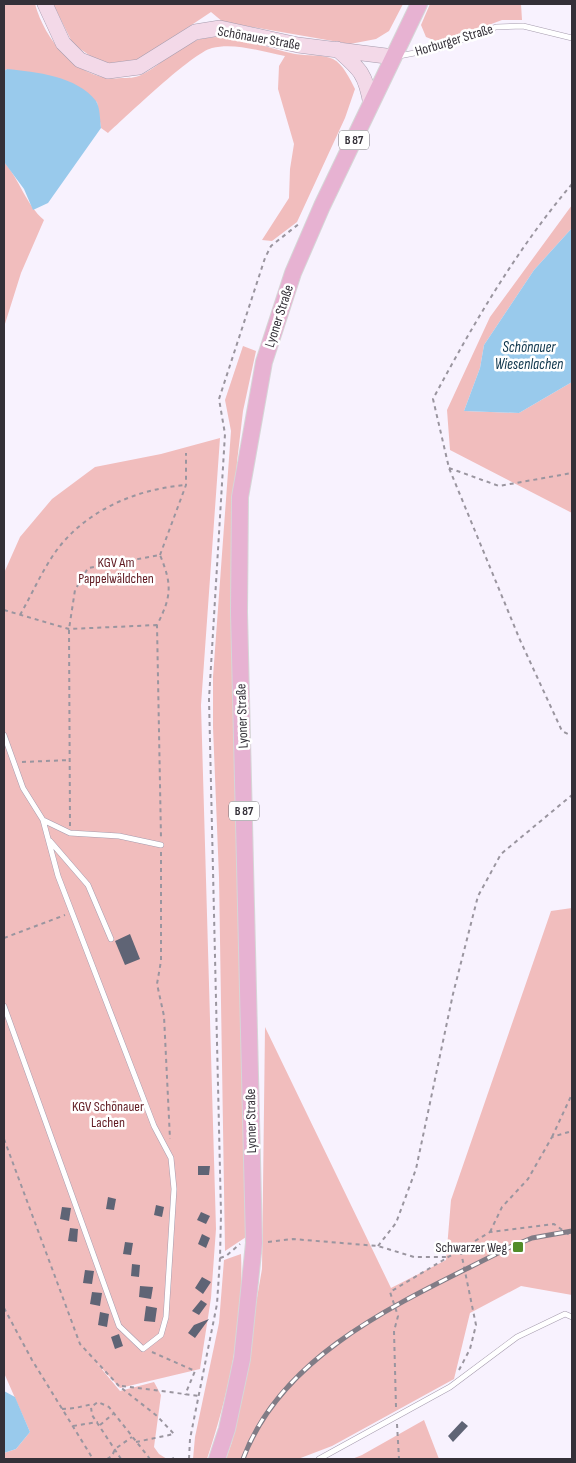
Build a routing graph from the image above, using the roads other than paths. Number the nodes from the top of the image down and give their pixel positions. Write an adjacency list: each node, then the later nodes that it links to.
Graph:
1 (45, 4): 4 (street, Schönauer Straße)
2 (419, 4): 5 (main road, Lyoner Straße / B 87)
3 (572, 38): 5 (lane, Horburger Straße)
4 (338, 49): 5 (street, Schönauer Straße); 6 (street)
5 (394, 57): 6 (main road, Lyoner Straße / B 87)
6 (371, 105): 14 (main road, Lyoner Straße / B 87)
7 (4, 735): 8 (lane)
8 (43, 820): 9 (lane); 10 (lane)
9 (49, 840): 11 (lane); 12 (lane)
10 (161, 845)
11 (111, 939)
12 (4, 1006)
13 (572, 1317): 15 (lane)
14 (217, 1459)
15 (319, 1459)

